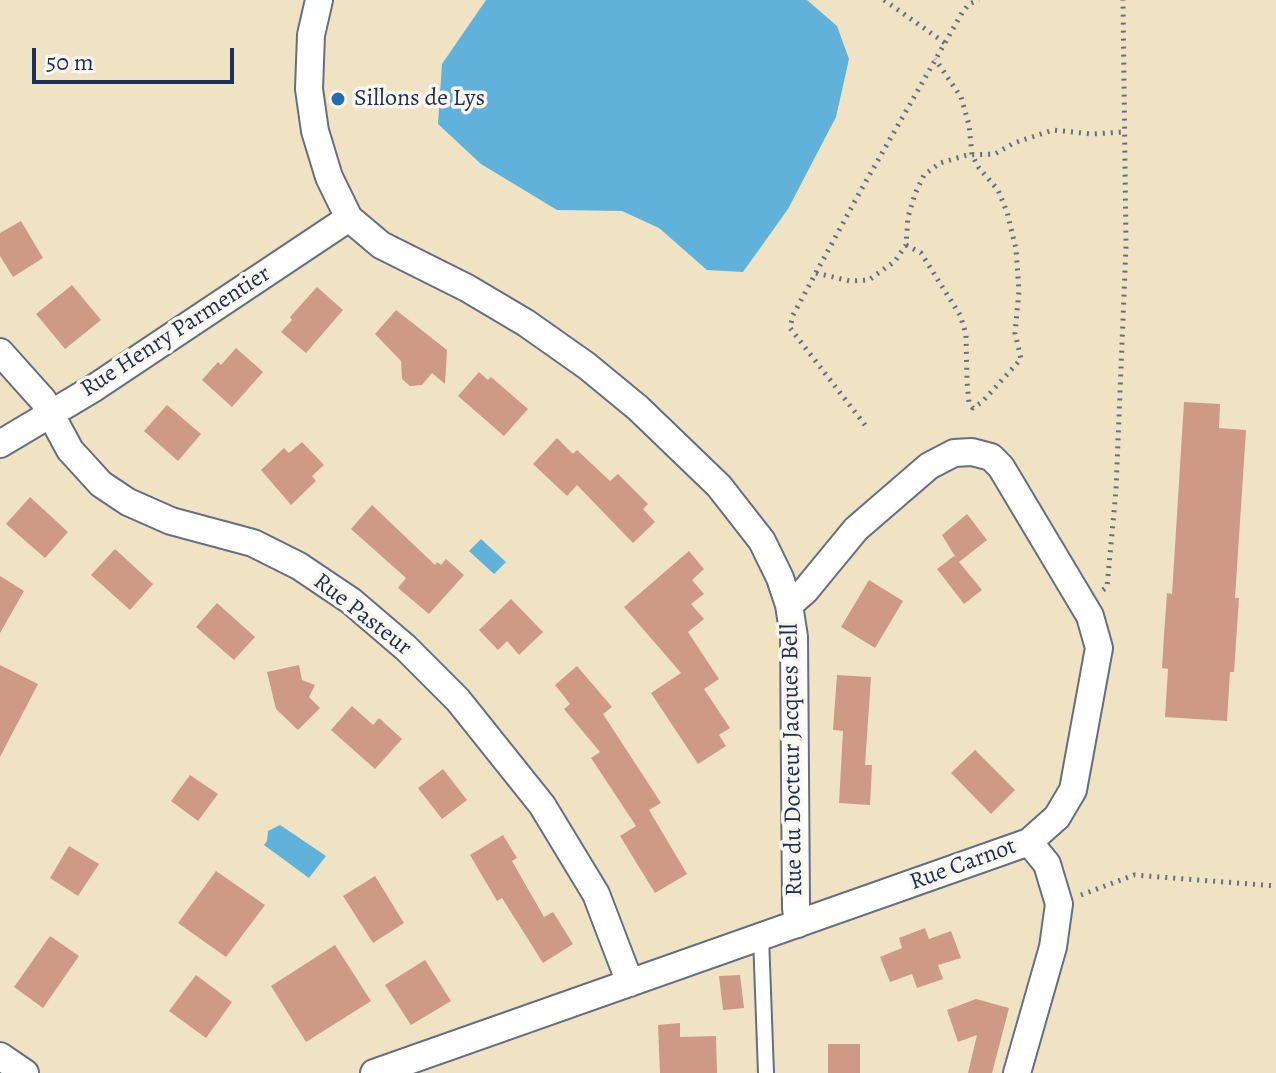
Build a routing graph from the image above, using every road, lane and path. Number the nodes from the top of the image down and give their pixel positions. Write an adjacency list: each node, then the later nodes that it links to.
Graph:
1 (319, 0): 9 (street, Rue du Docteur Jacques Bell)
2 (884, 0): 5 (path)
3 (979, 0): 5 (path)
4 (1123, 0): 7 (path)
5 (945, 43): 6 (path)
6 (935, 59): 8 (path); 11 (path)
7 (1124, 132): 8 (path); 17 (path)
8 (972, 155): 10 (path); 10 (path)
9 (349, 218): 13 (street, Rue Henry Parmentier); 16 (street, Rue du Docteur Jacques Bell)
10 (906, 245): 11 (path)
11 (816, 273): 14 (path)
12 (0, 352): 13 (street, Rue Pasteur)
13 (50, 413): 15 (street, Rue Henry Parmentier); 23 (street, Rue Pasteur)
14 (865, 425)
15 (0, 444)
16 (789, 605): 17 (street, Rue Carnot); 21 (street, Rue du Docteur Jacques Bell)
17 (1085, 607): 18 (street, Rue Carnot)
18 (1029, 842): 20 (street); 21 (street, Rue Carnot)
19 (1276, 886): 20 (path)
20 (1059, 904): 28 (street)
21 (798, 924): 22 (street, Rue Carnot)
22 (761, 937): 23 (street, Rue Carnot); 27 (lane)
23 (630, 983): 26 (street, Rue Carnot)
24 (0, 1056): 25 (street)
25 (25, 1073)
26 (374, 1073)
27 (766, 1073)
28 (1017, 1073)

